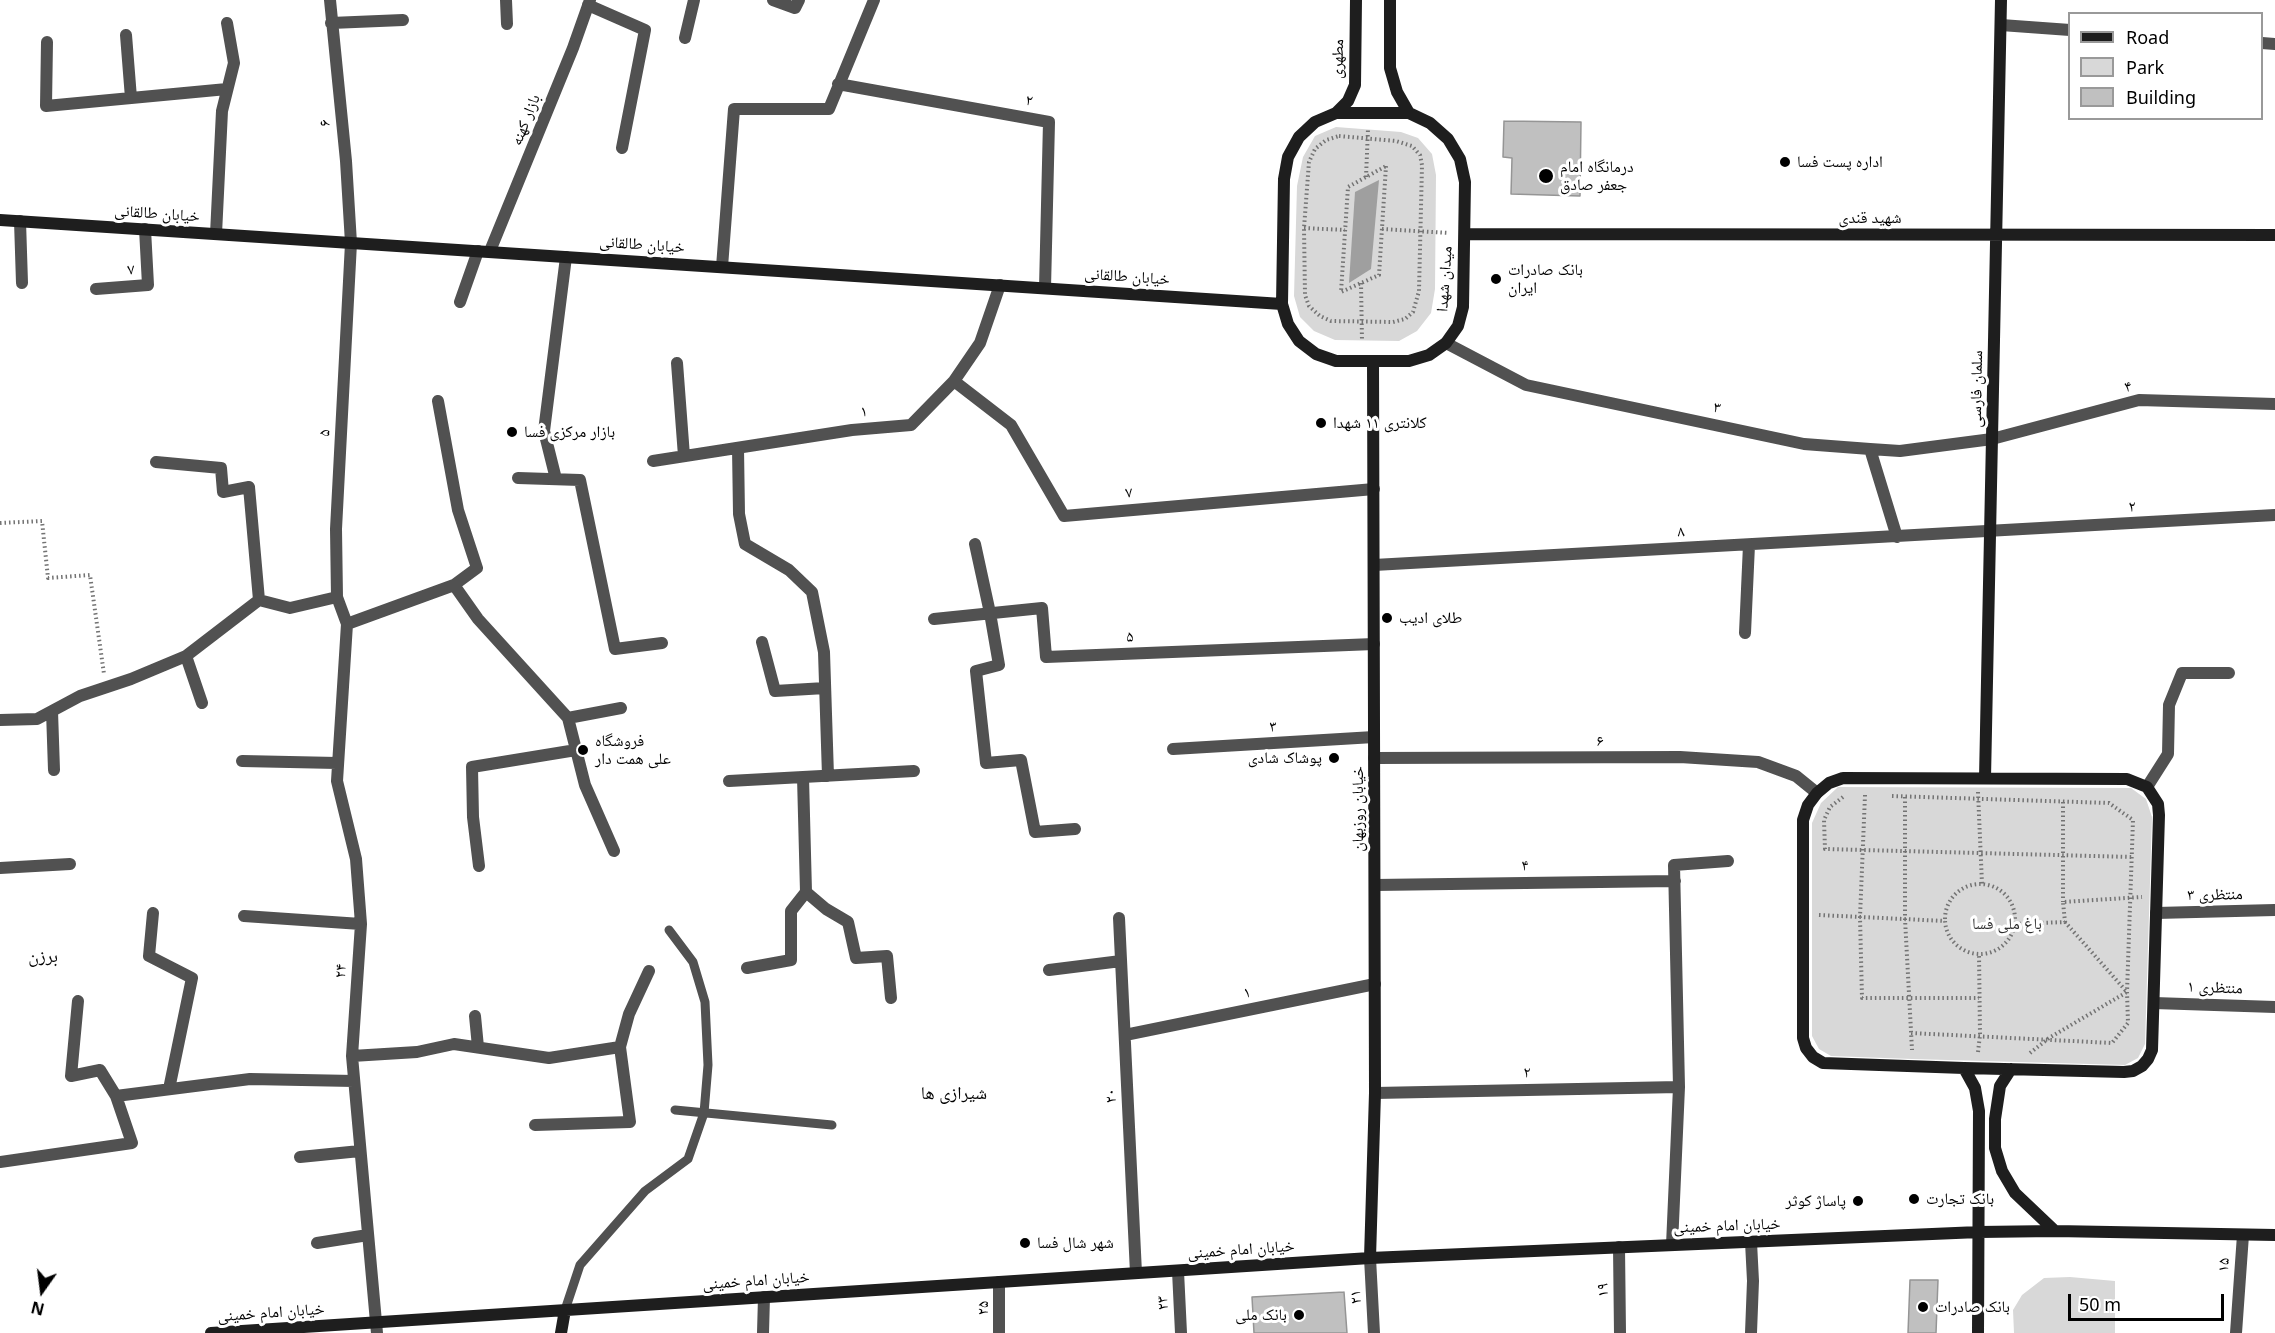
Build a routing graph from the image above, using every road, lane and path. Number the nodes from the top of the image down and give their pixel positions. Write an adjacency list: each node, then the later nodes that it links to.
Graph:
1 (330, 0): 13 (street, ۶)
2 (506, 0): 14 (street)
3 (694, 0): 18 (street)
4 (773, 0): 5 (street)
5 (799, 0)
6 (874, 0): 20 (street)
7 (1356, 0): 23 (street, مطهری)
8 (1390, 0): 24 (street)
9 (2001, 0): 15 (street, سلمان فارسی)
10 (589, 2): 27 (street); 42 (street, بازار کهنه)
11 (403, 20): 13 (street)
12 (227, 23): 21 (street)
13 (331, 23): 41 (street, ۶)
14 (507, 24)
15 (2001, 25): 16 (street); 39 (street, سلمان فارسی)
16 (2068, 30)
17 (126, 35): 22 (street)
18 (685, 38)
19 (47, 42): 22 (street)
20 (838, 84): 44 (street); 48 (street, ۲)
21 (227, 89): 22 (street); 37 (street)
22 (131, 98)
23 (1336, 113): 24 (street, میدان شهدا); 31 (street, میدان شهدا)
24 (1409, 113): 38 (street, میدان شهدا)
25 (1368, 129): 26 (path)
26 (1367, 137): 28 (path); 32 (path); 36 (path)
27 (622, 148)
28 (1366, 177): 33 (path); 35 (path)
29 (0, 220): 30 (street, خیابان طالقانی)
30 (20, 221): 34 (street, خیابان طالقانی); 45 (street)
31 (1283, 227): 32 (path); 51 (street, میدان شهدا)
32 (1304, 228): 35 (path); 52 (path)
33 (1382, 229): 36 (path); 46 (path)
34 (145, 230): 37 (street, خیابان طالقانی); 49 (street, ۷)
35 (1345, 231): 46 (path)
36 (1422, 232): 38 (path); 52 (path)
37 (216, 234): 41 (street, خیابان طالقانی)
38 (1465, 234): 39 (street, شهید قندی); 54 (street, میدان شهدا)
39 (1996, 234): 40 (street, شهید قندی); 60 (street, سلمان فارسی)
40 (2275, 235)
41 (351, 243): 42 (street, خیابان طالقانی); 77 (street, ۵)
42 (484, 251): 43 (street, خیابان طالقانی); 50 (street, بازار کهنه)
43 (566, 257): 44 (street, خیابان طالقانی); 67 (street)
44 (722, 267): 47 (street, خیابان طالقانی)
45 (22, 283)
46 (1361, 283): 52 (path)
47 (1000, 285): 48 (street, خیابان طالقانی); 57 (street, ۱)
48 (1045, 288): 51 (street, خیابان طالقانی)
49 (96, 289)
50 (460, 302)
51 (1282, 304): 55 (street, میدان شهدا)
52 (1361, 322): 53 (path)
53 (1362, 341)
54 (1446, 343): 55 (street, میدان شهدا); 62 (street, ۳)
55 (1373, 361): 68 (street, خیابان روزبهان)
56 (677, 363): 63 (street)
57 (954, 381): 61 (street, ۱); 68 (street, ۷)
58 (438, 401): 76 (street)
59 (2275, 404): 60 (street, ۴)
60 (1992, 439): 62 (street, ۳); 71 (street, سلمان فارسی)
61 (738, 448): 63 (street, ۱); 89 (street)
62 (1870, 449): 72 (street)
63 (684, 456): 64 (street, ۱)
64 (653, 461)
65 (156, 462): 78 (street)
66 (518, 478): 67 (street)
67 (556, 479): 84 (street)
68 (1374, 489): 75 (street, خیابان روزبهان)
69 (2275, 515): 71 (street, ۲)
70 (0, 523): 88 (path)
71 (1990, 532): 72 (street, ۸); 106 (street, سلمان فارسی)
72 (1897, 537): 74 (street, ۸)
73 (975, 544): 79 (street)
74 (1749, 545): 75 (street, ۸); 82 (street)
75 (1374, 565): 85 (street, خیابان روزبهان)
76 (454, 585): 81 (street); 93 (street)
77 (337, 597): 78 (street); 81 (street, ۵)
78 (259, 600): 86 (street)
79 (990, 613): 80 (street, ۵); 85 (street, ۵); 118 (street)
80 (934, 619)
81 (347, 624): 100 (street, ۲۴)
82 (1745, 633)
83 (762, 642): 89 (street)
84 (662, 643)
85 (1374, 644): 95 (street, خیابان روزبهان)
86 (186, 656): 88 (street); 90 (street)
87 (2229, 673): 108 (street)
88 (106, 687): 92 (street)
89 (825, 688): 103 (street)
90 (202, 703)
91 (621, 708): 93 (street)
92 (52, 711): 94 (street); 101 (street)
93 (568, 718): 97 (street)
94 (0, 720)
95 (1374, 737): 96 (street, ۳); 98 (street, خیابان روزبهان)
96 (1173, 749)
97 (576, 750): 120 (street); 127 (street)
98 (1374, 758): 109 (street, ۶); 131 (street, خیابان روزبهان)
99 (242, 761): 100 (street)
100 (337, 763): 146 (street, ۲۴)
101 (54, 770)
102 (914, 771): 103 (street)
103 (828, 776): 104 (street)
104 (802, 777): 107 (street); 132 (street)
105 (1903, 778): 106 (street); 109 (street); 115 (path)
106 (1982, 778): 108 (street); 116 (path)
107 (729, 781)
108 (2147, 787): 134 (street)
109 (1816, 793): 139 (street)
110 (1854, 794): 111 (path)
111 (1864, 795): 113 (path); 119 (path)
112 (1847, 796): 119 (path)
113 (1875, 796)
114 (1885, 796): 115 (path)
115 (1905, 797): 116 (path); 121 (path)
116 (1978, 800): 117 (path); 122 (path)
117 (2063, 802): 123 (path); 124 (path)
118 (1075, 829)
119 (1862, 850): 121 (path); 141 (path)
120 (614, 851)
121 (1906, 851): 122 (path); 143 (path)
122 (1980, 853): 123 (path); 130 (path)
123 (2064, 855): 124 (path); 135 (path)
124 (2132, 857): 133 (path)
125 (1728, 861): 129 (street)
126 (70, 864): 128 (street)
127 (479, 866)
128 (0, 868)
129 (1675, 881): 131 (street, ۴); 174 (street)
130 (1982, 884): 144 (path); 147 (path)
131 (1374, 885): 154 (street, خیابان روزبهان)
132 (806, 892): 151 (street); 156 (street)
133 (2132, 897): 134 (path); 135 (path); 155 (path)
134 (2157, 897): 138 (street)
135 (2063, 902): 145 (path)
136 (2275, 910): 138 (street, منتظری ۳)
137 (153, 913): 175 (street)
138 (2156, 913): 160 (street)
139 (1803, 914): 141 (path); 170 (street)
140 (244, 916): 146 (street)
141 (1860, 917): 143 (path); 157 (path)
142 (1119, 918): 150 (street, ۲۰)
143 (1905, 919): 144 (path); 157 (path)
144 (1945, 921): 149 (path)
145 (2065, 922): 147 (path); 155 (path)
146 (361, 924): 169 (street, ۲۴)
147 (2015, 924): 149 (path)
148 (669, 930): 179 (lane)
149 (1979, 954): 158 (path)
150 (1121, 961): 152 (street); 164 (street, ۲۰)
151 (747, 968)
152 (1049, 970)
153 (650, 971): 168 (street)
154 (1375, 984): 164 (street, ۱); 176 (street, خیابان روزبهان)
155 (2127, 992): 166 (path); 166 (path)
156 (891, 998)
157 (1909, 998): 158 (path); 163 (path)
158 (1979, 998): 165 (path)
159 (78, 1001): 177 (street)
160 (2154, 1003): 161 (street, منتظری ۱); 172 (street)
161 (2275, 1007)
162 (475, 1016): 167 (street)
163 (1911, 1033): 165 (path); 170 (path)
164 (1125, 1035): 196 (street, ۲۰)
165 (1980, 1035): 166 (path); 171 (path)
166 (2049, 1038): 172 (path)
167 (478, 1047): 168 (street); 169 (street)
168 (620, 1047): 180 (street)
169 (352, 1056): 173 (street, ۲۴)
170 (1913, 1066): 171 (street)
171 (1971, 1068): 172 (street); 186 (street)
172 (2010, 1069): 185 (street)
173 (354, 1081): 175 (street); 182 (street, ۲۴)
174 (1679, 1087): 176 (street, ۲); 192 (street)
175 (169, 1089): 177 (street)
176 (1375, 1093): 194 (street, خیابان روزبهان)
177 (116, 1096): 184 (street)
178 (675, 1110): 179 (lane)
179 (704, 1113): 181 (lane); 199 (lane)
180 (535, 1125)
181 (832, 1125)
182 (360, 1151): 183 (street); 187 (street, ۲۴)
183 (300, 1157)
184 (0, 1162)
185 (2055, 1231): 186 (street, خیابان امام خمینی); 188 (street, خیابان امام خمینی)
186 (1979, 1232): 190 (street, خیابان امام خمینی); 209 (street)
187 (368, 1235): 191 (street); 200 (street, ۲۴)
188 (2243, 1235): 189 (street, خیابان امام خمینی); 210 (street, ۱۵)
189 (2275, 1235)
190 (1751, 1242): 192 (street, خیابان امام خمینی); 208 (street)
191 (317, 1243)
192 (1672, 1245): 193 (street, خیابان امام خمینی)
193 (1619, 1247): 194 (street, خیابان امام خمینی); 207 (street, ۱۹)
194 (1370, 1258): 195 (street, خیابان امام خمینی); 206 (street, ۲۱)
195 (1178, 1271): 196 (street, خیابان امام خمینی); 205 (street, ۲۳)
196 (1136, 1273): 197 (street, خیابان امام خمینی)
197 (999, 1282): 198 (street, خیابان امام خمینی); 204 (street, ۲۵)
198 (764, 1297): 199 (street, خیابان امام خمینی); 203 (street)
199 (565, 1310): 200 (street, خیابان امام خمینی); 202 (street)
200 (376, 1328): 201 (street, خیابان امام خمینی)
201 (211, 1333)
202 (561, 1333)
203 (763, 1333)
204 (999, 1333)
205 (1181, 1333)
206 (1374, 1333)
207 (1620, 1333)
208 (1751, 1333)
209 (1978, 1333)
210 (2236, 1333)

